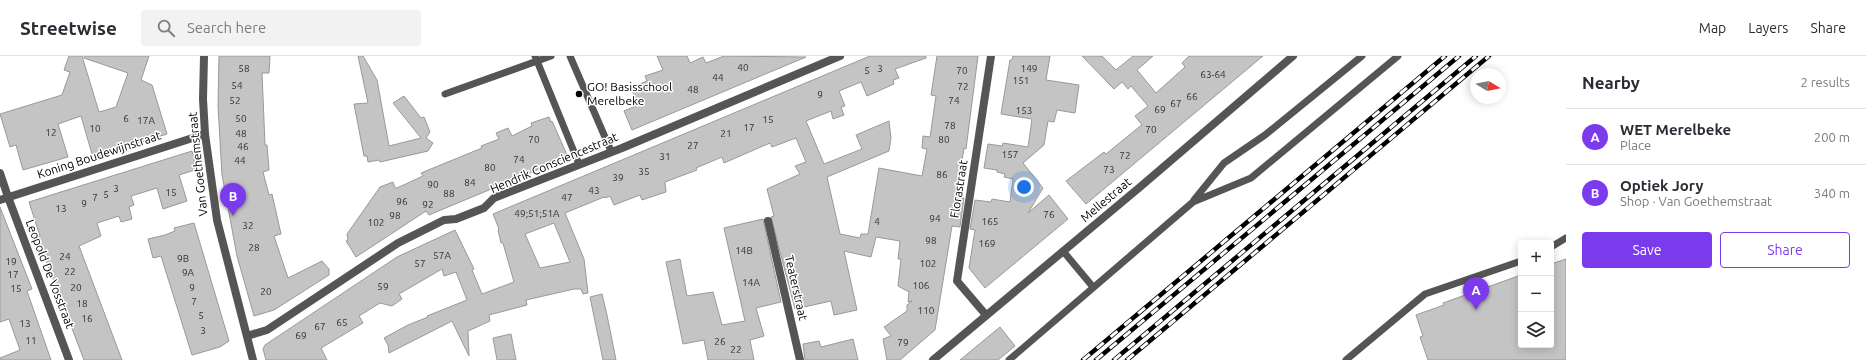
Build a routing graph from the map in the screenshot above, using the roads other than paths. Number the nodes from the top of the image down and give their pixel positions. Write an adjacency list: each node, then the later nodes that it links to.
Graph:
1 (204, 56): 11 (street, Van Goethemstraat)
2 (551, 56): 9 (lane)
3 (570, 56): 12 (lane)
4 (840, 56): 12 (street, Hendrik Consciencestraat)
5 (991, 56): 23 (street, Florastraat)
6 (1293, 56): 20 (street, Mellestraat)
7 (1362, 56): 16 (lane)
8 (1398, 56): 16 (lane)
9 (536, 59): 10 (lane); 13 (lane)
10 (445, 94)
11 (205, 134): 15 (street, Koning Boudewijnstraat); 24 (street, Van Goethemstraat)
12 (611, 151): 13 (street, Hendrik Consciencestraat)
13 (579, 164): 24 (street, Hendrik Consciencestraat)
14 (0, 173): 15 (street, Leopold De Vosstraat)
15 (4, 198): 25 (street, Leopold De Vosstraat)
16 (1193, 202): 22 (lane)
17 (768, 221): 27 (street, Teaterstraat)
18 (1566, 238): 19 (lane)
19 (1554, 245)
20 (1063, 251): 22 (lane); 23 (street, Mellestraat)
21 (1518, 262): 30 (lane)
22 (1093, 287): 29 (lane)
23 (986, 315): 28 (street, Mellestraat)
24 (247, 336): 26 (street, Van Goethemstraat)
25 (69, 360)
26 (253, 360)
27 (800, 360)
28 (933, 360)
29 (1010, 360)
30 (1346, 360)

